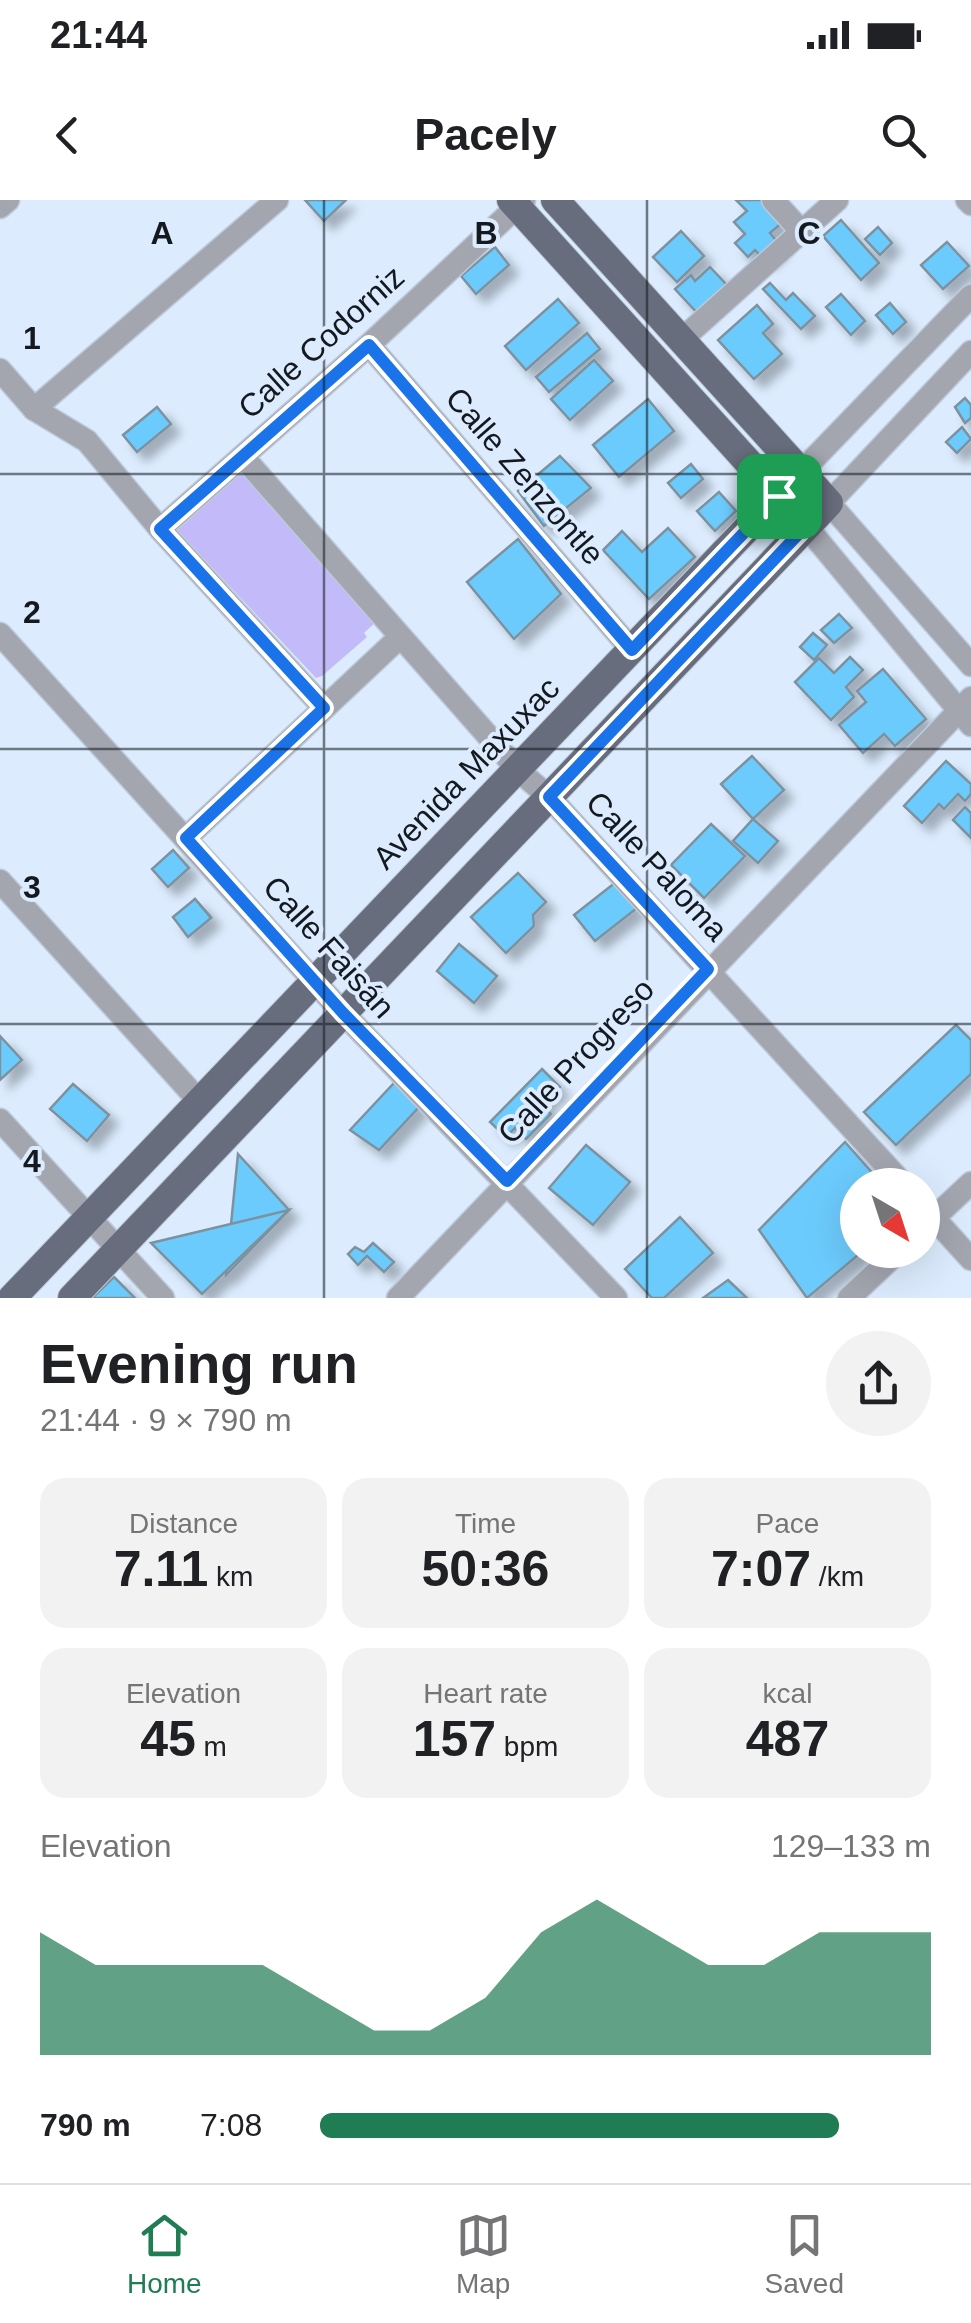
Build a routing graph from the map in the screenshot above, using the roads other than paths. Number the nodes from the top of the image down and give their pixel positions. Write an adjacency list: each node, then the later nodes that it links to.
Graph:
1 (8, 200): 7 (street)
2 (277, 200): 15 (street)
3 (554, 200): 10 (main road)
4 (773, 200): 8 (street)
5 (837, 200): 8 (street)
6 (517, 202): 11 (street, Calle Codorniz); 19 (main road)
7 (0, 207)
8 (802, 232): 10 (street)
9 (971, 296): 14 (street, Avenida Maxuxac)
10 (681, 340): 18 (main road)
11 (369, 345): 17 (street, Calle Codorniz); 27 (street, Calle Zenzontle)
12 (971, 352): 16 (street)
13 (0, 370): 15 (street)
14 (883, 388): 16 (street); 18 (street, Avenida Maxuxac)
15 (34, 409): 22 (street)
16 (912, 414): 20 (street)
17 (243, 457): 22 (street, Calle Codorniz); 26 (street, Calle Paloma)
18 (802, 472): 19 (main road, Avenida Maxuxac); 20 (main road)
19 (779, 496): 21 (main road); 23 (main road, Avenida Maxuxac)
20 (829, 502): 21 (main road); 29 (street)
21 (806, 526): 24 (main road); 31 (street)
22 (160, 529): 30 (street)
23 (706, 572): 24 (main road); 27 (main road, Avenida Maxuxac)
24 (737, 599): 33 (main road)
25 (0, 634): 28 (street, Calle Faisán)
26 (399, 638): 30 (street); 32 (street, Calle Paloma)
27 (632, 650): 32 (main road, Avenida Maxuxac)
28 (8, 660): 34 (street, Calle Faisán)
29 (971, 665)
30 (324, 708): 34 (street)
31 (967, 711): 36 (street, Calle Progreso)
32 (518, 770): 33 (street, Calle Paloma); 37 (main road, Avenida Maxuxac)
33 (549, 797): 36 (street, Calle Paloma); 38 (main road)
34 (186, 838): 37 (street, Calle Faisán)
35 (0, 882): 39 (street)
36 (708, 969): 41 (street, Calle Paloma); 42 (street, Calle Progreso)
37 (316, 980): 38 (street, Calle Faisán); 39 (main road, Avenida Maxuxac)
38 (343, 1013): 42 (street, Calle Faisán); 47 (main road)
39 (200, 1102): 45 (main road, Avenida Maxuxac)
40 (0, 1120): 45 (street)
41 (889, 1168)
42 (507, 1181): 53 (street, Calle Progreso); 54 (street, Calle Faisán)
43 (971, 1183): 44 (street)
44 (940, 1206)
45 (92, 1215): 47 (street); 50 (main road, Avenida Maxuxac)
46 (940, 1230): 48 (street)
47 (120, 1247): 51 (main road); 52 (street)
48 (971, 1259)
49 (881, 1268): 55 (street)
50 (12, 1298)
51 (72, 1298)
52 (164, 1298)
53 (398, 1298)
54 (616, 1298)
55 (849, 1298)

